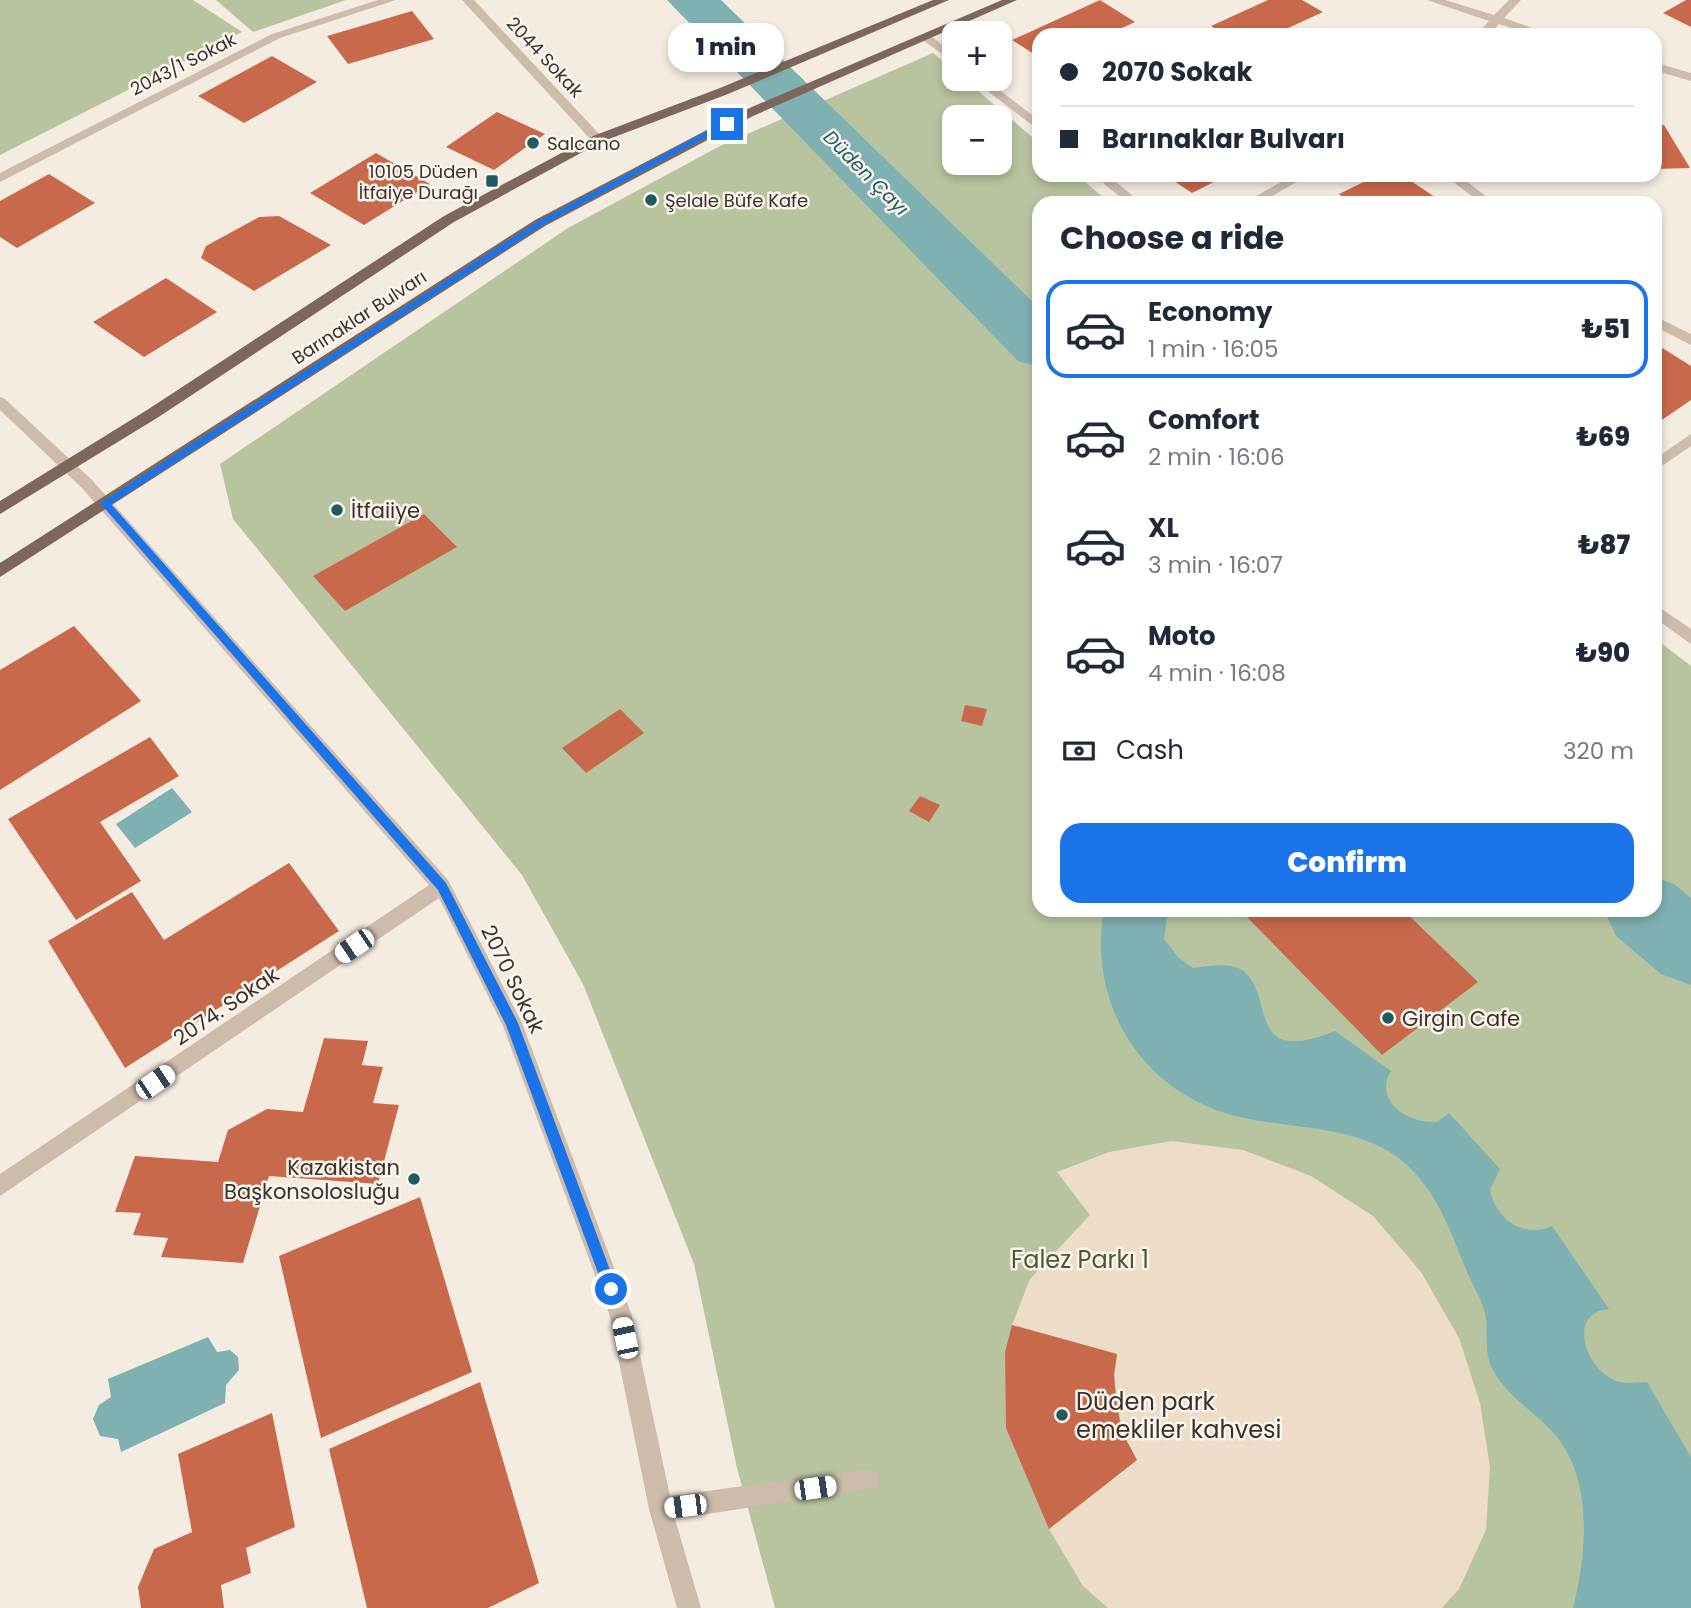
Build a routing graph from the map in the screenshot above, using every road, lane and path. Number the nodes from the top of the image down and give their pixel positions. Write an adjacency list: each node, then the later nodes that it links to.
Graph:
1 (390, 0): 17 (street, 2043/1 Sokak)
2 (468, 0): 16 (street, 2044 Sokak)
3 (940, 0): 16 (main road, Barınaklar Bulvarı)
4 (1011, 0): 10 (main road, Barınaklar Bulvarı)
5 (1433, 0): 7 (street)
6 (1515, 0): 7 (street)
7 (1496, 20): 8 (street); 9 (street)
8 (1489, 28)
9 (1523, 28)
10 (927, 38): 11 (street); 30 (main road, Barınaklar Bulvarı)
11 (942, 50)
12 (1662, 69): 13 (street)
13 (1691, 78)
14 (994, 91): 15 (street)
15 (1032, 121)
16 (597, 139): 29 (main road, Barınaklar Bulvarı)
17 (0, 178)
18 (1109, 182): 21 (street)
19 (1290, 182): 22 (street)
20 (1460, 182): 23 (street)
21 (1126, 196)
22 (1263, 196)
23 (1479, 196)
24 (1662, 325): 25 (street)
25 (1691, 340)
26 (0, 402): 29 (street, 2070 Sokak)
27 (1691, 439): 28 (street)
28 (1662, 461)
29 (68, 466): 30 (street, 2070 Sokak); 31 (main road, Barınaklar Bulvarı)
30 (105, 503): 32 (main road, Barınaklar Bulvarı); 35 (street, 2070 Sokak)
31 (0, 508)
32 (0, 571)
33 (1662, 616): 34 (street)
34 (1691, 639)
35 (442, 886): 36 (street, 2074. Sokak); 38 (street, 2070 Sokak)
36 (0, 1186)
37 (869, 1480): 38 (street)
38 (661, 1508): 39 (street, 2070 Sokak)
39 (689, 1608)

